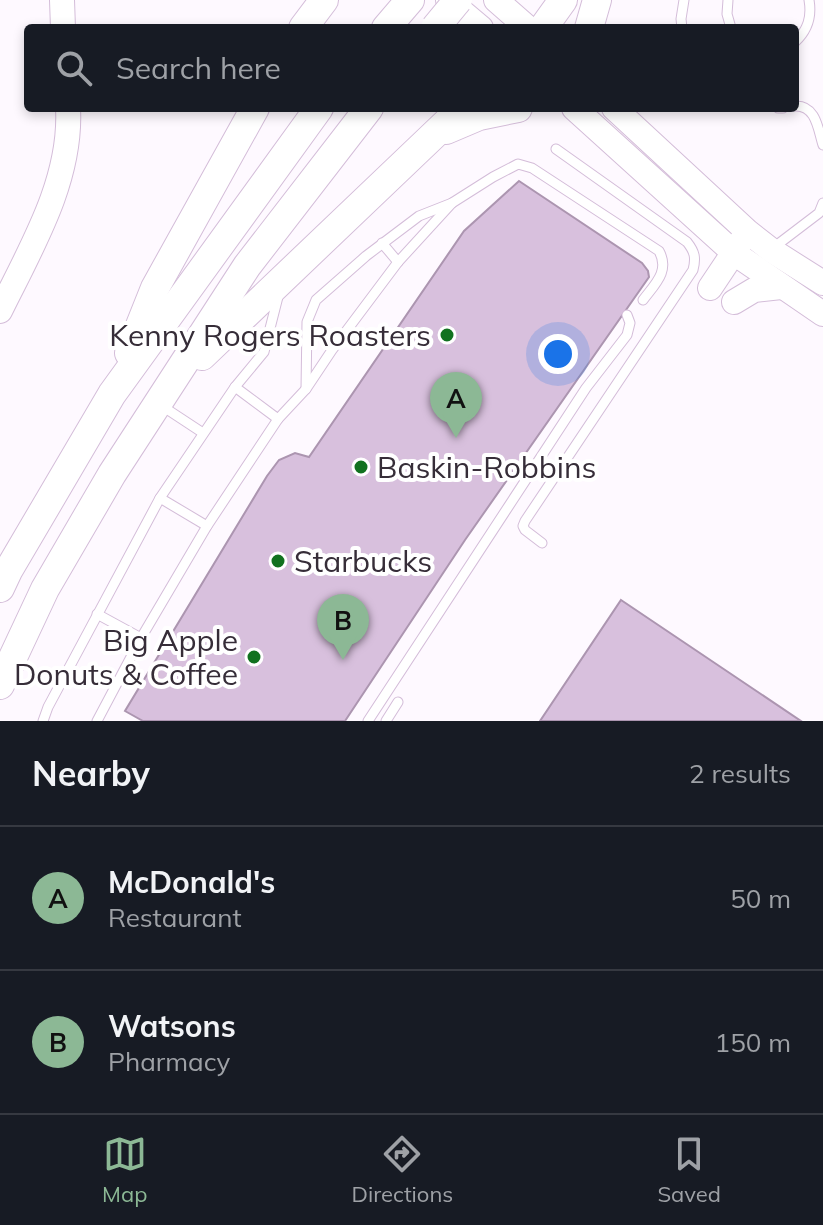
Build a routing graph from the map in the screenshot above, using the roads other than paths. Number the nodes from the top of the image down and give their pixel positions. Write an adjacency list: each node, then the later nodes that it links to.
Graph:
1 (62, 0): 11 (street)
2 (410, 0): 12 (main road)
3 (448, 0): 14 (street)
4 (458, 0): 13 (main road, bridge)
5 (496, 0): 15 (street)
6 (563, 0): 16 (main road)
7 (597, 0): 17 (main road)
8 (684, 0): 18 (lane)
9 (728, 0): 19 (lane)
10 (809, 0): 20 (lane)
11 (63, 24)
12 (389, 24)
13 (438, 24)
14 (476, 24)
15 (523, 24)
16 (546, 24)
17 (590, 24)
18 (682, 24)
19 (730, 24)
20 (799, 38)
21 (799, 105): 31 (lane)
22 (68, 112): 47 (street)
23 (253, 112): 52 (main road)
24 (316, 112): 52 (main road)
25 (458, 112): 30 (main road)
26 (498, 112): 30 (main road)
27 (578, 112): 35 (street)
28 (618, 112): 36 (street)
29 (364, 114): 53 (main road)
30 (435, 134): 42 (main road)
31 (823, 145)
32 (556, 149): 58 (lane)
33 (452, 203): 37 (lane); 40 (lane); 45 (lane)
34 (823, 203): 38 (lane)
35 (706, 228): 39 (street); 39 (street)
36 (748, 232): 38 (street); 39 (street)
37 (382, 243): 40 (lane); 51 (lane)
38 (771, 250): 41 (street); 43 (street)
39 (734, 253): 41 (street)
40 (398, 262): 51 (lane)
41 (756, 270): 44 (street)
42 (283, 280): 50 (lane); 53 (main road)
43 (823, 283)
44 (781, 287): 46 (street); 48 (street)
45 (643, 300)
46 (734, 302)
47 (0, 311)
48 (823, 314)
49 (627, 315): 66 (lane)
50 (235, 387): 54 (lane); 55 (lane)
51 (306, 389): 54 (lane)
52 (112, 394): 59 (main road)
53 (163, 396): 55 (lane); 62 (main road)
54 (278, 419): 57 (lane)
55 (203, 433): 56 (lane)
56 (160, 498): 57 (lane); 60 (lane)
57 (207, 526): 61 (lane)
58 (542, 543)
59 (0, 588)
60 (97, 614): 61 (lane); 64 (lane)
61 (141, 638): 65 (lane)
62 (0, 685)
63 (398, 702): 67 (lane)
64 (43, 721)
65 (97, 721)
66 (368, 721)
67 (386, 721)

